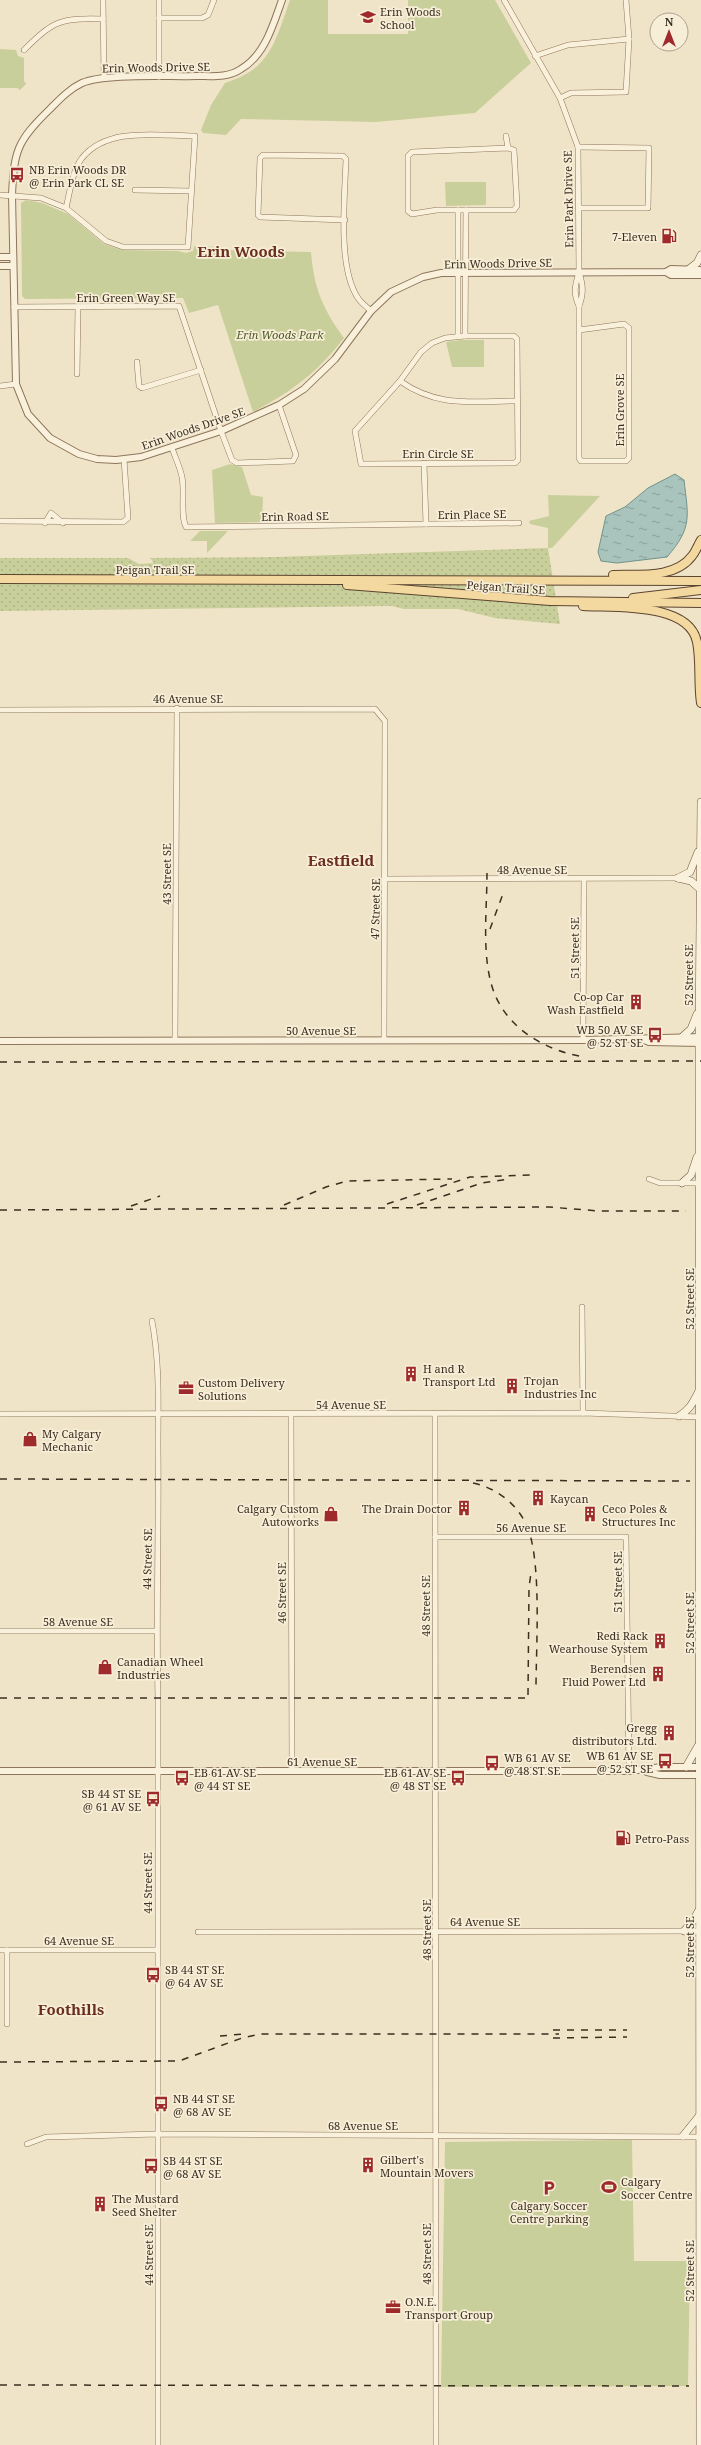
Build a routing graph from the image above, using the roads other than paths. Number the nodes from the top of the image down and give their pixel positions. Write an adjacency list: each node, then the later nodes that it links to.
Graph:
1 (103, 0): 8 (street)
2 (159, 0): 7 (street)
3 (214, 0): 7 (street)
4 (282, 0): 12 (street, Erin Woods Drive SE)
5 (504, 0): 11 (street, Erin Park Drive SE)
6 (626, 0): 9 (street)
7 (159, 18): 12 (street)
8 (103, 19): 10 (street); 13 (street)
9 (629, 39): 11 (street); 14 (street)
10 (24, 50)
11 (535, 56): 14 (street, Erin Park Drive SE)
12 (159, 77): 13 (street, Erin Woods Drive SE)
13 (104, 78): 21 (street, Erin Woods Drive SE)
14 (560, 98): 16 (street, Erin Park Drive SE)
15 (506, 136): 17 (street)
16 (578, 147): 23 (street, Erin Park Drive SE); 23 (street)
17 (508, 148): 24 (street); 25 (street)
18 (135, 190): 19 (street)
19 (190, 192): 22 (street); 22 (street)
20 (0, 195): 21 (street)
21 (12, 195): 22 (street); 29 (street, Erin Woods Drive SE)
22 (66, 208)
23 (580, 208): 34 (street, Erin Park Drive SE)
24 (458, 210): 25 (street); 36 (street)
25 (466, 210): 37 (street)
26 (345, 220): 26 (street); 41 (street)
27 (701, 255): 32 (main road)
28 (0, 257): 29 (street)
29 (12, 257): 31 (street, Erin Woods Drive SE)
30 (0, 266): 31 (street)
31 (13, 266): 39 (street, Erin Woods Drive SE)
32 (689, 269): 33 (street, Erin Woods Drive SE); 35 (street, Erin Woods Drive SE)
33 (701, 270)
34 (579, 272): 35 (street, Erin Woods Drive SE); 37 (street, Erin Woods Drive SE); 42 (street, Erin Grove SE)
35 (666, 272): 38 (street, Erin Woods Drive SE)
36 (458, 273): 37 (street, Erin Woods Drive SE); 41 (street, Erin Woods Drive SE); 43 (street)
37 (465, 273): 44 (street)
38 (701, 275)
39 (14, 307): 40 (street, Erin Green Way SE); 49 (street, Erin Woods Drive SE)
40 (78, 307): 46 (street, Erin Green Way SE); 47 (street)
41 (371, 311): 52 (street, Erin Woods Drive SE)
42 (579, 330): 42 (street, Erin Grove SE)
43 (458, 336): 44 (street, Erin Circle SE); 48 (street, Erin Circle SE)
44 (465, 336): 51 (street, Erin Circle SE)
45 (137, 362): 46 (street)
46 (201, 370): 53 (street, Erin Green Way SE)
47 (77, 374)
48 (400, 381): 51 (street); 56 (street, Erin Circle SE)
49 (16, 384): 50 (street); 55 (street, Erin Woods Drive SE)
50 (0, 386)
51 (517, 401): 56 (street, Erin Circle SE)
52 (279, 405): 53 (street, Erin Woods Drive SE); 53 (street, Erin Green Way SE)
53 (221, 431): 54 (street, Erin Woods Drive SE)
54 (172, 448): 55 (street, Erin Woods Drive SE); 61 (street, Erin Road SE)
55 (124, 459): 59 (street)
56 (424, 463): 61 (street)
57 (0, 521): 58 (street)
58 (45, 523): 59 (street); 59 (street)
59 (63, 523)
60 (519, 523): 61 (street, Erin Place SE)
61 (426, 524)
62 (701, 540): 64 (main road)
63 (0, 579): 65 (main road, Peigan Trail SE)
64 (553, 579): 65 (main road, Peigan Trail SE); 66 (main road, Peigan Trail SE)
65 (310, 580): 68 (main road, Peigan Trail SE)
66 (701, 581)
67 (701, 590): 69 (main road)
68 (550, 601): 69 (main road, Peigan Trail SE); 71 (main road)
69 (621, 601): 70 (main road, Peigan Trail SE)
70 (701, 603)
71 (701, 703)
72 (177, 708): 73 (street, 46 Avenue SE); 74 (street, 46 Avenue SE); 85 (street, 43 Street SE)
73 (375, 709): 79 (street, 47 Street SE)
74 (0, 710)
75 (701, 802): 76 (main road, 52 Street SE)
76 (700, 846): 77 (main road); 78 (main road, 52 Street SE)
77 (678, 878): 80 (street, 48 Avenue SE); 81 (main road)
78 (700, 878): 81 (main road, 52 Street SE)
79 (386, 879): 80 (street, 48 Avenue SE); 86 (street, 47 Street SE)
80 (584, 880): 87 (street, 51 Street SE)
81 (699, 888): 82 (main road, 52 Street SE)
82 (699, 1008): 83 (main road); 88 (main road, 52 Street SE)
83 (682, 1037): 84 (street, 50 Avenue SE); 88 (street, 50 Avenue SE)
84 (641, 1039): 87 (street, 50 Avenue SE); 88 (street, 50 Avenue SE)
85 (175, 1040): 86 (street, 50 Avenue SE); 89 (street, 50 Avenue SE)
86 (384, 1040): 87 (street, 50 Avenue SE)
87 (583, 1040)
88 (700, 1040): 90 (main road, 52 Street SE)
89 (0, 1041)
90 (699, 1154): 92 (main road); 93 (main road, 52 Street SE)
91 (649, 1179): 92 (street)
92 (682, 1183): 93 (street)
93 (700, 1183): 96 (main road, 52 Street SE)
94 (582, 1307): 100 (street)
95 (152, 1321): 101 (street, 44 Street SE)
96 (700, 1389): 102 (main road); 103 (main road, 52 Street SE)
97 (0, 1414): 101 (street, 54 Avenue SE)
98 (292, 1414): 99 (street, 54 Avenue SE); 101 (street, 54 Avenue SE); 113 (street, 46 Street SE)
99 (435, 1414): 100 (street, 54 Avenue SE); 104 (street, 48 Street SE)
100 (583, 1414): 102 (street, 54 Avenue SE)
101 (158, 1415): 107 (street, 44 Street SE)
102 (679, 1416): 103 (street, 54 Avenue SE)
103 (700, 1417): 108 (main road, 52 Street SE)
104 (435, 1537): 105 (street, 56 Avenue SE); 110 (street, 48 Street SE)
105 (626, 1537): 114 (street, 51 Street SE)
106 (0, 1631): 107 (street, 58 Avenue SE)
107 (156, 1631): 112 (street, 44 Street SE)
108 (699, 1744): 109 (main road); 116 (main road, 52 Street SE)
109 (686, 1767): 115 (street, 61 Avenue SE); 116 (street, 61 Avenue SE)
110 (436, 1770): 113 (street, 61 Avenue SE); 114 (street, 61 Avenue SE); 118 (street, 48 Street SE)
111 (0, 1771): 112 (street, 61 Avenue SE)
112 (158, 1771): 113 (street, 61 Avenue SE); 124 (street, 44 Street SE)
113 (292, 1771)
114 (629, 1771): 115 (street, 61 Avenue SE)
115 (643, 1771): 116 (street, 61 Avenue SE)
116 (700, 1771): 117 (main road, 52 Street SE)
117 (700, 1908): 119 (main road); 120 (main road, 52 Street SE)
118 (436, 1931): 119 (street, 64 Avenue SE); 121 (street, 64 Avenue SE); 128 (street, 48 Street SE)
119 (684, 1931): 120 (street, 64 Avenue SE)
120 (700, 1931): 126 (main road, 52 Street SE)
121 (198, 1932)
122 (0, 1950): 123 (street, 64 Avenue SE)
123 (7, 1950): 124 (street, 64 Avenue SE); 125 (street)
124 (157, 1950): 127 (street, 44 Street SE)
125 (6, 2024)
126 (700, 2115): 129 (main road); 130 (main road, 52 Street SE)
127 (158, 2134): 128 (street, 68 Avenue SE); 131 (street, 68 Avenue SE); 132 (street, 44 Street SE)
128 (436, 2135): 129 (street, 68 Avenue SE); 133 (street, 48 Street SE)
129 (683, 2136): 130 (street, 68 Avenue SE)
130 (701, 2137): 134 (main road, 52 Street SE)
131 (27, 2144)
132 (158, 2445)
133 (436, 2445)
134 (700, 2445)

